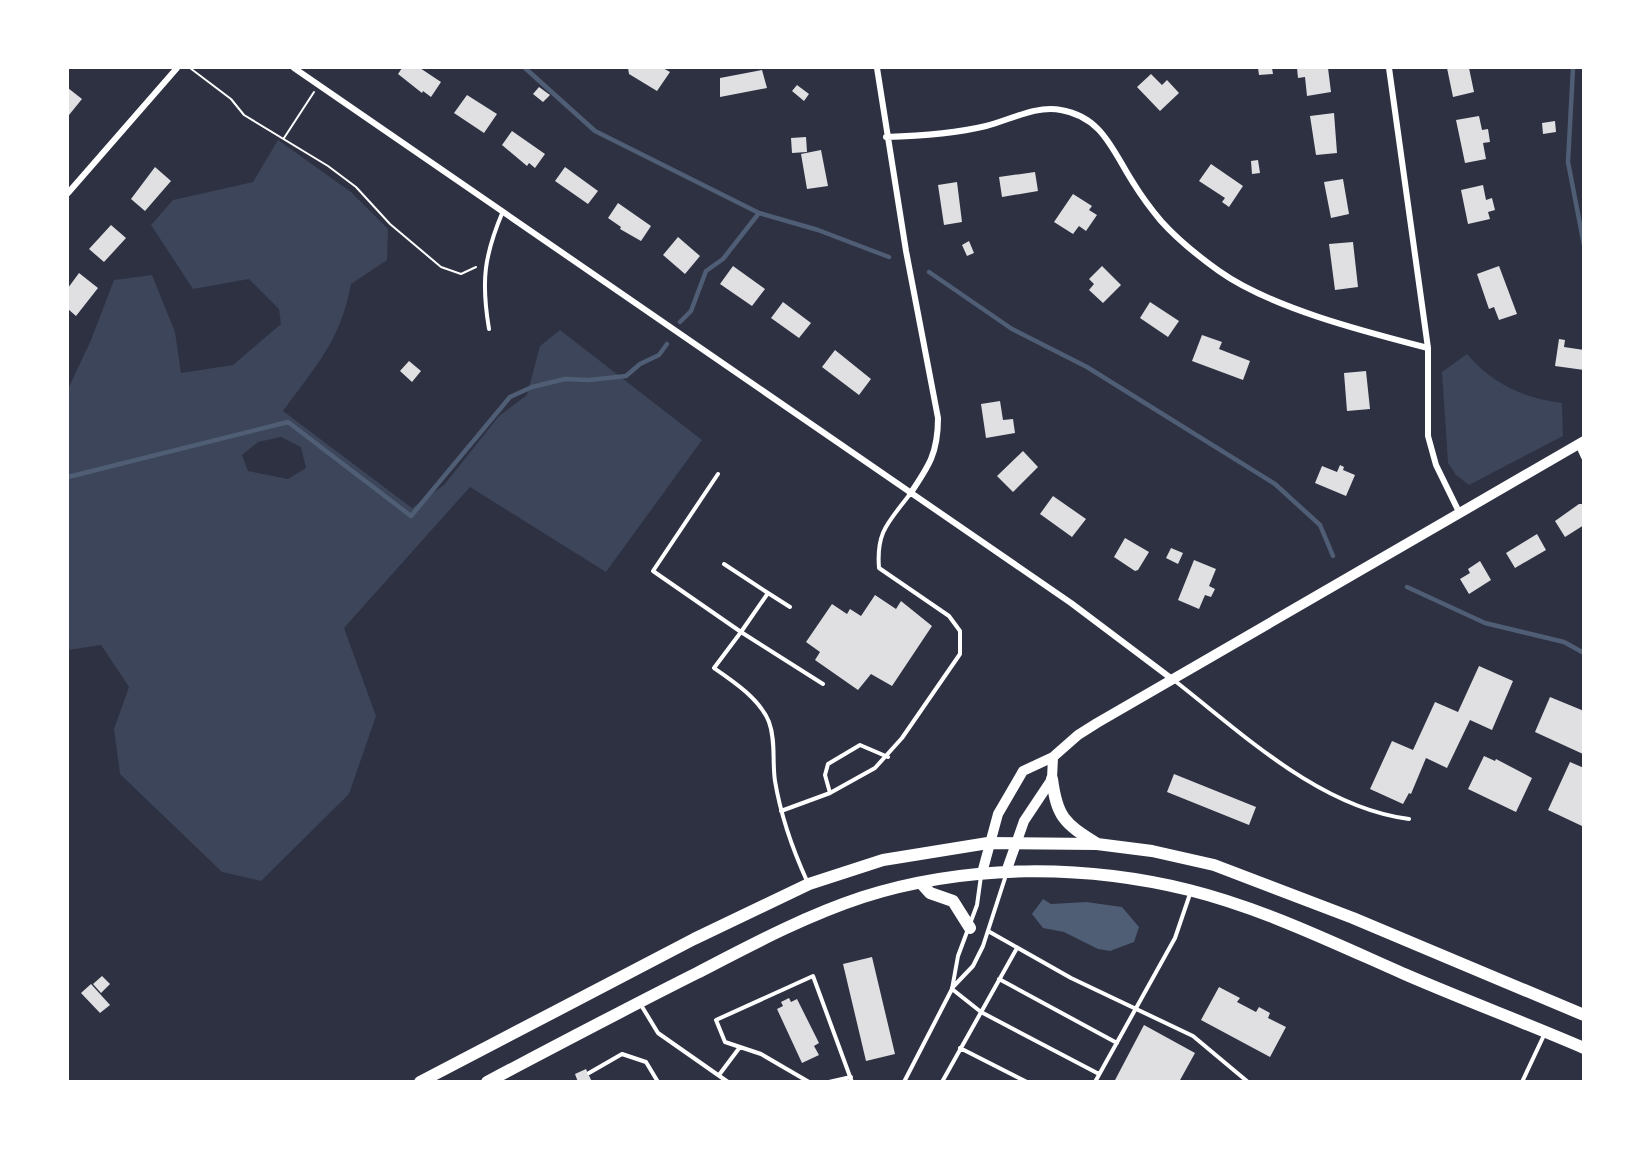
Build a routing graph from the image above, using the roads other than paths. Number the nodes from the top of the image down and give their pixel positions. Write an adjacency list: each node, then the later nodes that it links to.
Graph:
1 (177, 68): 6 (street)
2 (294, 68): 7 (street)
3 (877, 68): 5 (street)
4 (1389, 68): 9 (street)
5 (886, 138): 9 (street); 13 (street)
6 (68, 193)
7 (503, 210): 8 (lane); 13 (street)
8 (489, 329)
9 (1428, 348): 14 (street)
10 (1581, 442): 11 (street); 14 (main road)
11 (1584, 457)
12 (718, 474): 18 (lane)
13 (910, 494): 19 (street); 21 (lane)
14 (1460, 512): 19 (main road)
15 (724, 564): 16 (lane)
16 (768, 593): 17 (lane); 18 (lane)
17 (790, 608)
18 (741, 632): 20 (lane); 25 (lane)
19 (1172, 679): 22 (main road); 26 (lane)
20 (823, 684)
21 (888, 757): 24 (lane); 24 (lane)
22 (1053, 757): 23 (main road); 28 (main road)
23 (1052, 779): 27 (main road); 29 (highway)
24 (830, 793): 25 (lane)
25 (781, 811): 33 (lane)
26 (1409, 819)
27 (1016, 842): 28 (highway); 29 (highway); 30 (main road)
28 (988, 843): 31 (main road); 33 (highway)
29 (1097, 843): 43 (highway)
30 (1006, 872): 31 (highway); 34 (highway); 36 (lane)
31 (982, 873): 32 (highway); 35 (lane)
32 (921, 882): 35 (highway); 40 (highway)
33 (809, 884): 54 (highway)
34 (1191, 891): 41 (lane); 44 (highway)
35 (970, 928): 39 (lane)
36 (988, 931): 37 (lane); 39 (lane)
37 (1017, 948): 38 (lane); 41 (lane)
38 (999, 979): 42 (lane); 45 (lane)
39 (952, 989): 42 (lane); 60 (lane)
40 (639, 1002): 51 (lane); 55 (highway)
41 (1136, 1008): 45 (lane); 63 (lane)
42 (981, 1012): 47 (lane); 50 (lane)
43 (1584, 1015)
44 (1545, 1032): 48 (highway); 64 (lane)
45 (1117, 1043): 50 (lane)
46 (740, 1047): 51 (lane); 52 (lane); 58 (lane)
47 (960, 1048): 53 (lane); 61 (lane)
48 (1584, 1048)
49 (589, 1073): 56 (lane)
50 (1099, 1074): 62 (lane)
51 (719, 1075): 57 (lane)
52 (851, 1079): 59 (lane)
53 (944, 1081)
54 (420, 1082)
55 (487, 1082)
56 (657, 1082)
57 (728, 1082)
58 (809, 1082)
59 (829, 1082)
60 (904, 1082)
61 (1027, 1082)
62 (1095, 1082)
63 (1248, 1082)
64 (1522, 1082)

